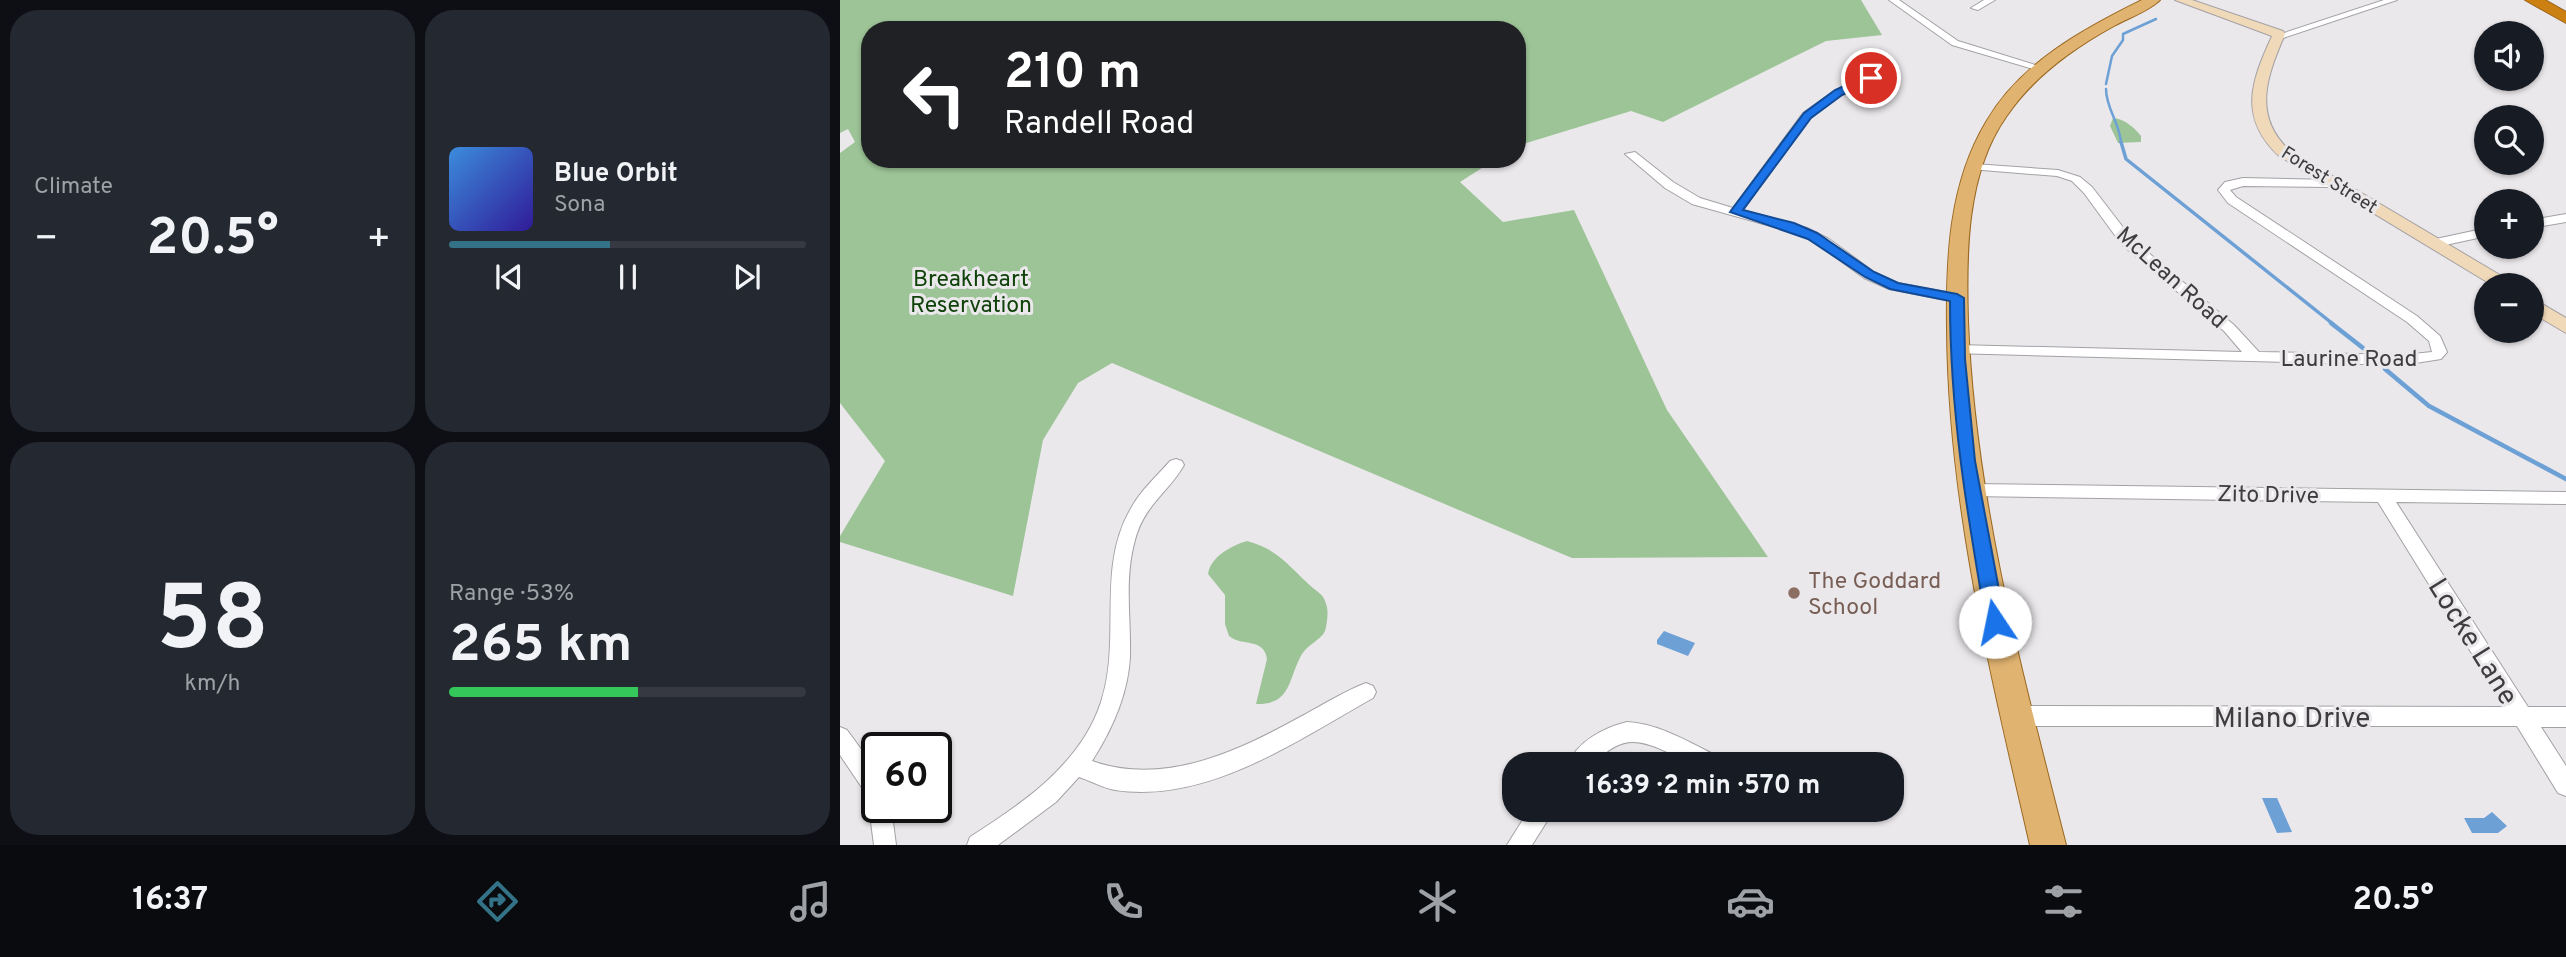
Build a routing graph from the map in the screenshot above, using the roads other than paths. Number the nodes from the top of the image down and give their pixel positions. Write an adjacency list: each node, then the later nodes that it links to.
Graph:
1 (1893, 0): 12 (street)
2 (1991, 0): 9 (street)
3 (2153, 0): 12 (main road)
4 (2182, 0): 11 (street)
5 (2393, 0): 11 (street)
6 (2533, 0): 10 (highway)
7 (2554, 0): 8 (highway)
8 (2566, 6)
9 (1975, 8)
10 (2566, 18)
11 (2280, 36): 16 (street, Forest Street)
12 (2040, 68): 15 (main road)
13 (1871, 78): 17 (street)
14 (1631, 154): 17 (street)
15 (1974, 167): 23 (main road); 27 (street, McLean Road)
16 (2330, 183): 21 (street, Forest Street); 27 (street, Laurine Road)
17 (1736, 212): 23 (street)
18 (2566, 218): 19 (street)
19 (2544, 222)
20 (2474, 235): 21 (street)
21 (2435, 243): 22 (street, Forest Street)
22 (2484, 273)
23 (1957, 298): 26 (main road)
24 (2544, 312): 25 (street)
25 (2566, 327)
26 (1957, 350): 27 (street, Laurine Road); 29 (main road)
27 (2255, 357)
28 (1176, 465): 39 (street)
29 (1971, 490): 30 (street, Zito Drive); 33 (main road)
30 (2383, 496): 31 (street, Zito Drive); 34 (street, Locke Lane)
31 (2566, 498)
32 (1366, 692): 39 (street)
33 (2017, 716): 34 (street, Milano Drive); 47 (main road)
34 (2522, 717): 35 (street, Milano Drive); 41 (street, Locke Lane)
35 (2566, 718)
36 (840, 737): 40 (street)
37 (1590, 752): 38 (street)
38 (1685, 752)
39 (1077, 766): 45 (street)
40 (861, 767)
41 (2566, 785)
42 (1534, 822): 46 (street)
43 (882, 823): 44 (street)
44 (885, 845)
45 (978, 845)
46 (1518, 845)
47 (2048, 845)

